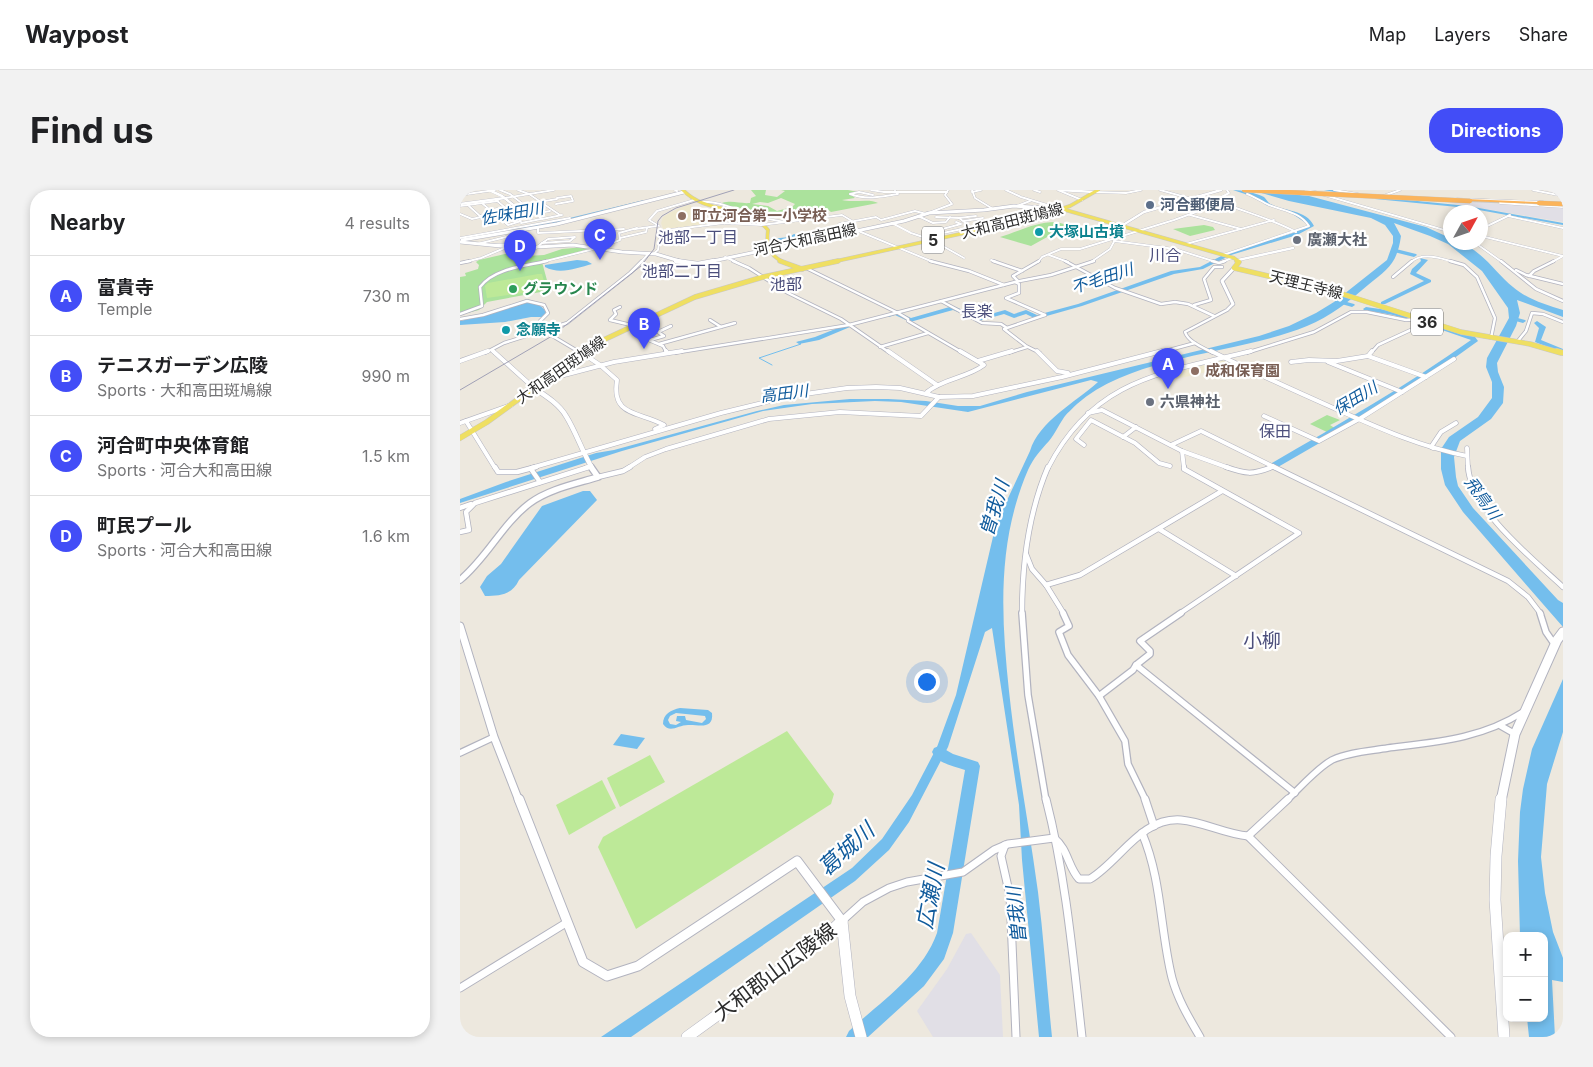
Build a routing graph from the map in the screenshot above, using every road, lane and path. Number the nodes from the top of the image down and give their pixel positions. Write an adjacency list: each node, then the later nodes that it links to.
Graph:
1 (490, 190): 2 (street); 24 (street); 47 (street)
2 (495, 190)
3 (500, 190): 45 (street)
4 (518, 190): 30 (street)
5 (535, 190): 30 (street)
6 (691, 190): 25 (street)
7 (871, 190): 8 (street)
8 (876, 190): 31 (street)
9 (981, 190): 27 (street)
10 (1006, 190): 33 (street)
11 (1015, 190): 33 (street)
12 (1034, 190): 34 (street)
13 (1059, 190): 35 (street); 55 (street)
14 (1141, 190): 35 (street)
15 (1160, 190): 49 (street)
16 (1213, 190): 17 (street)
17 (1220, 190): 49 (street)
18 (1226, 190): 60 (street)
19 (1242, 190): 40 (street, bridge); 56 (highway, bridge)
20 (1257, 190): 56 (highway, bridge)
21 (1305, 190): 36 (street)
22 (1400, 190): 43 (street)
23 (1533, 190): 44 (street)
24 (479, 191): 37 (street)
25 (684, 191): 53 (main road); 99 (main road)
26 (947, 191): 32 (street); 79 (street)
27 (972, 191): 75 (street)
28 (1335, 191): 29 (street, bridge); 36 (street)
29 (1339, 191): 43 (street)
30 (524, 192): 38 (street)
31 (884, 192): 32 (street); 41 (street)
32 (895, 192): 48 (street)
33 (1010, 192): 54 (street)
34 (1040, 192)
35 (1095, 192): 55 (main road, 大和高田斑鳩線 / 5)
36 (1318, 193): 125 (street)
37 (460, 194)
38 (527, 194): 39 (street); 45 (street); 46 (street)
39 (555, 194): 46 (street); 52 (street); 58 (street); 64 (street); 64 (street)
40 (1248, 194): 42 (street); 129 (street)
41 (873, 195): 48 (street); 48 (street)
42 (1242, 196)
43 (1383, 196): 50 (street)
44 (1563, 196)
45 (514, 197): 47 (street); 67 (street)
46 (531, 197): 52 (street)
47 (505, 198): 51 (street); 70 (street)
48 (858, 198)
49 (1190, 199): 65 (street); 111 (street)
50 (1482, 199): 57 (street); 62 (street)
51 (497, 200): 63 (street); 66 (street); 73 (street)
52 (534, 200): 58 (street)
53 (694, 200): 59 (main road); 114 (street)
54 (1031, 200): 71 (street); 74 (street)
55 (1082, 200): 76 (main road, 大和高田斑鳩線 / 5)
56 (1469, 200): 62 (highway)
57 (1486, 200)
58 (538, 202): 67 (street); 78 (street)
59 (700, 202): 104 (street); 148 (main road)
60 (1221, 202): 65 (street); 102 (street)
61 (1500, 203): 72 (street)
62 (1540, 203): 68 (highway, bridge); 72 (street)
63 (483, 204): 69 (street); 77 (street)
64 (556, 204): 78 (street)
65 (1214, 204): 86 (street)
66 (461, 205): 69 (street)
67 (524, 205): 70 (street); 84 (street)
68 (1563, 205): 72 (street)
69 (469, 206): 80 (street)
70 (515, 206): 73 (street); 88 (street)
71 (1017, 206): 74 (main road, 河合大和高田線); 75 (main road, 河合大和高田線)
72 (1550, 206)
73 (505, 208): 77 (street); 92 (street)
74 (1057, 208): 76 (main road, 河合大和高田線)
75 (993, 209): 81 (main road, 河合大和高田線)
76 (1062, 209): 111 (main road); 128 (main road, 大和高田斑鳩線 / 5)
77 (491, 210): 83 (street)
78 (550, 211): 84 (street); 87 (street)
79 (932, 211): 81 (street); 85 (street)
80 (476, 212): 82 (street); 91 (street)
81 (939, 212): 85 (main road, 河合大和高田線)
82 (460, 213): 91 (street)
83 (494, 213): 91 (street); 101 (street)
84 (536, 214): 88 (street); 98 (street)
85 (926, 214): 89 (main road, 河合大和高田線); 103 (street)
86 (1190, 214): 123 (street); 124 (street)
87 (562, 215): 95 (street); 98 (street)
88 (527, 216): 92 (street)
89 (918, 216): 94 (street); 109 (main road, 河合大和高田線)
90 (976, 216): 96 (street)
91 (480, 217): 100 (street)
92 (516, 217): 101 (street); 101 (street)
93 (936, 217): 94 (street)
94 (950, 217): 96 (street)
95 (570, 218): 99 (street); 135 (street)
96 (958, 218): 106 (street)
97 (983, 218): 106 (street)
98 (542, 219): 108 (street)
99 (575, 219): 116 (main road)
100 (486, 220)
101 (502, 220)
102 (1274, 220): 124 (street); 129 (street)
103 (852, 221): 104 (street); 121 (street)
104 (784, 222): 126 (street, bridge)
105 (956, 222): 127 (street)
106 (964, 222): 107 (street); 115 (street)
107 (973, 222)
108 (521, 223)
109 (892, 223): 121 (main road, 河合大和高田線); 136 (street)
110 (981, 225): 115 (street)
111 (1123, 225): 123 (main road); 137 (street)
112 (1488, 225): 119 (street)
113 (592, 226): 120 (street)
114 (657, 226): 118 (street); 126 (street)
115 (969, 226): 128 (street); 130 (street)
116 (538, 227): 120 (street); 135 (main road)
117 (637, 228): 118 (street); 120 (street); 133 (street)
118 (647, 228): 133 (street)
119 (1563, 228)
120 (594, 229)
121 (854, 230): 140 (main road, 河合大和高田線); 149 (street)
122 (931, 230): 127 (street)
123 (1140, 230): 137 (street); 142 (main road)
124 (1242, 230): 142 (street)
125 (1443, 230)
126 (661, 231): 152 (street)
127 (935, 231): 130 (street)
128 (976, 231): 131 (main road, 大和高田斑鳩線 / 5)
129 (1296, 232): 154 (street)
130 (943, 233): 131 (street)
131 (954, 236): 136 (main road, 大和高田斑鳩線 / 5)
132 (506, 237): 141 (street)
133 (620, 238): 147 (street)
134 (1488, 238): 155 (street)
135 (460, 240): 141 (main road, 河合大和高田線)
136 (932, 240): 149 (main road, 大和高田斑鳩線 / 5); 157 (street)
137 (1114, 240): 153 (street); 161 (street); 163 (street)
138 (522, 241): 143 (street)
139 (541, 243): 139 (street); 146 (street)
140 (790, 243): 145 (street); 148 (main road, 河合大和高田線)
141 (475, 244): 143 (main road, 河合大和高田線)
142 (1186, 244): 154 (main road)
143 (486, 245): 144 (main road, 河合大和高田線)
144 (507, 247): 146 (main road, 河合大和高田線); 160 (street)
145 (798, 247)
146 (536, 248): 147 (main road, 河合大和高田線)
147 (598, 248): 152 (main road, 河合大和高田線); 179 (street)
148 (767, 248): 156 (main road, 河合大和高田線); 164 (main road)
149 (898, 248): 164 (main road, 大和高田斑鳩線 / 5); 172 (street)
150 (1293, 248): 159 (street)
151 (1486, 250): 162 (street)
152 (651, 254): 156 (main road, 河合大和高田線); 186 (street)
153 (1048, 255): 163 (street); 166 (street)
154 (1227, 256): 159 (main road); 161 (street)
155 (1563, 256): 167 (street)
156 (725, 257): 168 (street)
157 (964, 258)
158 (991, 260): 166 (street)
159 (1238, 260): 165 (main road)
160 (460, 263)
161 (1224, 264): 176 (street)
162 (1508, 265): 167 (street); 174 (street)
163 (1079, 267): 170 (street); 176 (street)
164 (804, 268): 168 (main road, 大和高田斑鳩線 / 5); 178 (street)
165 (1234, 268): 175 (street); 181 (main road, 天理王寺線 / 36)
166 (1023, 271): 170 (street)
167 (1529, 276): 171 (street)
168 (763, 277): 188 (main road, 大和高田斑鳩線 / 5); 189 (street)
169 (1393, 277): 197 (street)
170 (1017, 282): 172 (street); 192 (street)
171 (1563, 284)
172 (1004, 285): 173 (street)
173 (940, 301): 178 (street); 192 (street)
174 (1563, 301)
175 (1233, 304): 180 (street)
176 (1194, 305): 180 (street)
177 (620, 307): 188 (street)
178 (897, 313): 189 (street); 195 (street)
179 (460, 314)
180 (1214, 316): 201 (street)
181 (1420, 319): 184 (main road, 天理王寺線 / 36); 209 (street)
182 (460, 320): 193 (street)
183 (710, 320): 191 (street)
184 (1428, 322): 197 (main road, 天理王寺線 / 36); 208 (street)
185 (1563, 322): 199 (street)
186 (567, 323): 193 (street); 196 (street)
187 (735, 323): 191 (street)
188 (631, 325): 198 (street); 205 (main road, 大和高田斑鳩線 / 5)
189 (849, 325): 202 (street); 206 (street)
190 (671, 326): 198 (street)
191 (721, 327): 200 (street)
192 (1007, 328): 203 (street)
193 (549, 329): 194 (street)
194 (544, 331): 196 (street); 204 (street)
195 (928, 333): 202 (street); 212 (street)
196 (551, 335): 205 (street)
197 (1491, 338): 199 (main road, 天理王寺線 / 36)
198 (650, 340): 200 (street)
199 (1516, 342): 207 (main road, 天理王寺線 / 36)
200 (659, 344): 206 (street)
201 (1196, 344): 209 (street); 217 (street)
202 (880, 347): 221 (street)
203 (1027, 347): 212 (street); 217 (street)
204 (492, 350): 211 (street); 222 (street)
205 (583, 352): 215 (street); 220 (main road, 大和高田斑鳩線 / 5)
206 (667, 353): 215 (street)
207 (1563, 353)
208 (1368, 356): 213 (street); 219 (street)
209 (1223, 358): 218 (street); 227 (street)
210 (1454, 359): 219 (street)
211 (460, 360)
212 (978, 360): 221 (street)
213 (1326, 361): 214 (street); 223 (street)
214 (1291, 362)
215 (601, 365): 220 (street); 237 (street)
216 (1274, 366): 218 (street)
217 (1090, 370): 225 (street)
218 (1247, 370): 230 (street)
219 (1426, 377): 223 (street)
220 (545, 380): 222 (main road, 大和高田斑鳩線 / 5)
221 (937, 385): 224 (street)
222 (534, 388): 226 (main road, 大和高田斑鳩線 / 5); 243 (street)
223 (1402, 392): 230 (street)
224 (930, 395): 225 (street); 237 (street)
225 (938, 397): 249 (street)
226 (511, 405): 231 (street); 234 (main road, 大和高田斑鳩線 / 5)
227 (1086, 414): 233 (street); 256 (street)
228 (460, 416): 231 (street)
229 (1264, 416): 230 (street)
230 (1359, 419): 241 (street)
231 (463, 422): 234 (street)
232 (1456, 423): 241 (street)
233 (1136, 427): 235 (street); 238 (street)
234 (474, 431): 236 (main road, 大和高田斑鳩線 / 5); 248 (street)
235 (1123, 437): 239 (street); 246 (street)
236 (460, 438)
237 (634, 438): 243 (street)
238 (1171, 444): 242 (street); 247 (street)
239 (1084, 445)
240 (1467, 448): 244 (street)
241 (1435, 449): 244 (street)
242 (1182, 451): 247 (street); 251 (street)
243 (583, 454): 245 (street); 248 (street)
244 (1465, 456): 260 (street)
245 (591, 465): 249 (street); 250 (street)
246 (1170, 466)
247 (1273, 466): 263 (street)
248 (531, 470): 250 (street)
249 (598, 477): 258 (street)
250 (539, 481): 252 (street)
251 (1222, 491): 254 (street); 257 (street)
252 (475, 503): 253 (street); 255 (street)
253 (460, 508)
254 (1159, 529): 257 (street); 259 (street)
255 (460, 532)
256 (1026, 554): 259 (street); 275 (street)
257 (1236, 576): 264 (street)
258 (460, 580)
259 (1046, 585): 265 (street)
260 (1563, 587)
261 (460, 626): 269 (street)
262 (1563, 632): 263 (main road)
263 (1556, 643): 266 (main road)
264 (1136, 665): 265 (street); 271 (street)
265 (1100, 696): 272 (street)
266 (1526, 710): 267 (street); 268 (main road)
267 (1500, 726): 268 (street); 271 (street)
268 (1515, 734): 286 (main road)
269 (494, 737): 270 (street); 278 (street)
270 (460, 753)
271 (1295, 793): 274 (street)
272 (1154, 826): 273 (street); 274 (street)
273 (1142, 833): 275 (street); 284 (street)
274 (1248, 836): 285 (street)
275 (1055, 839): 276 (street); 283 (street)
276 (1005, 845): 277 (street); 282 (street)
277 (839, 918): 278 (street); 280 (main road, 大和郡山広陵線); 281 (main road, 大和郡山広陵線)
278 (566, 923): 279 (street)
279 (460, 988)
280 (687, 1037)
281 (861, 1037)
282 (1016, 1037)
283 (1082, 1037)
284 (1200, 1037)
285 (1451, 1037)
286 (1504, 1037)

